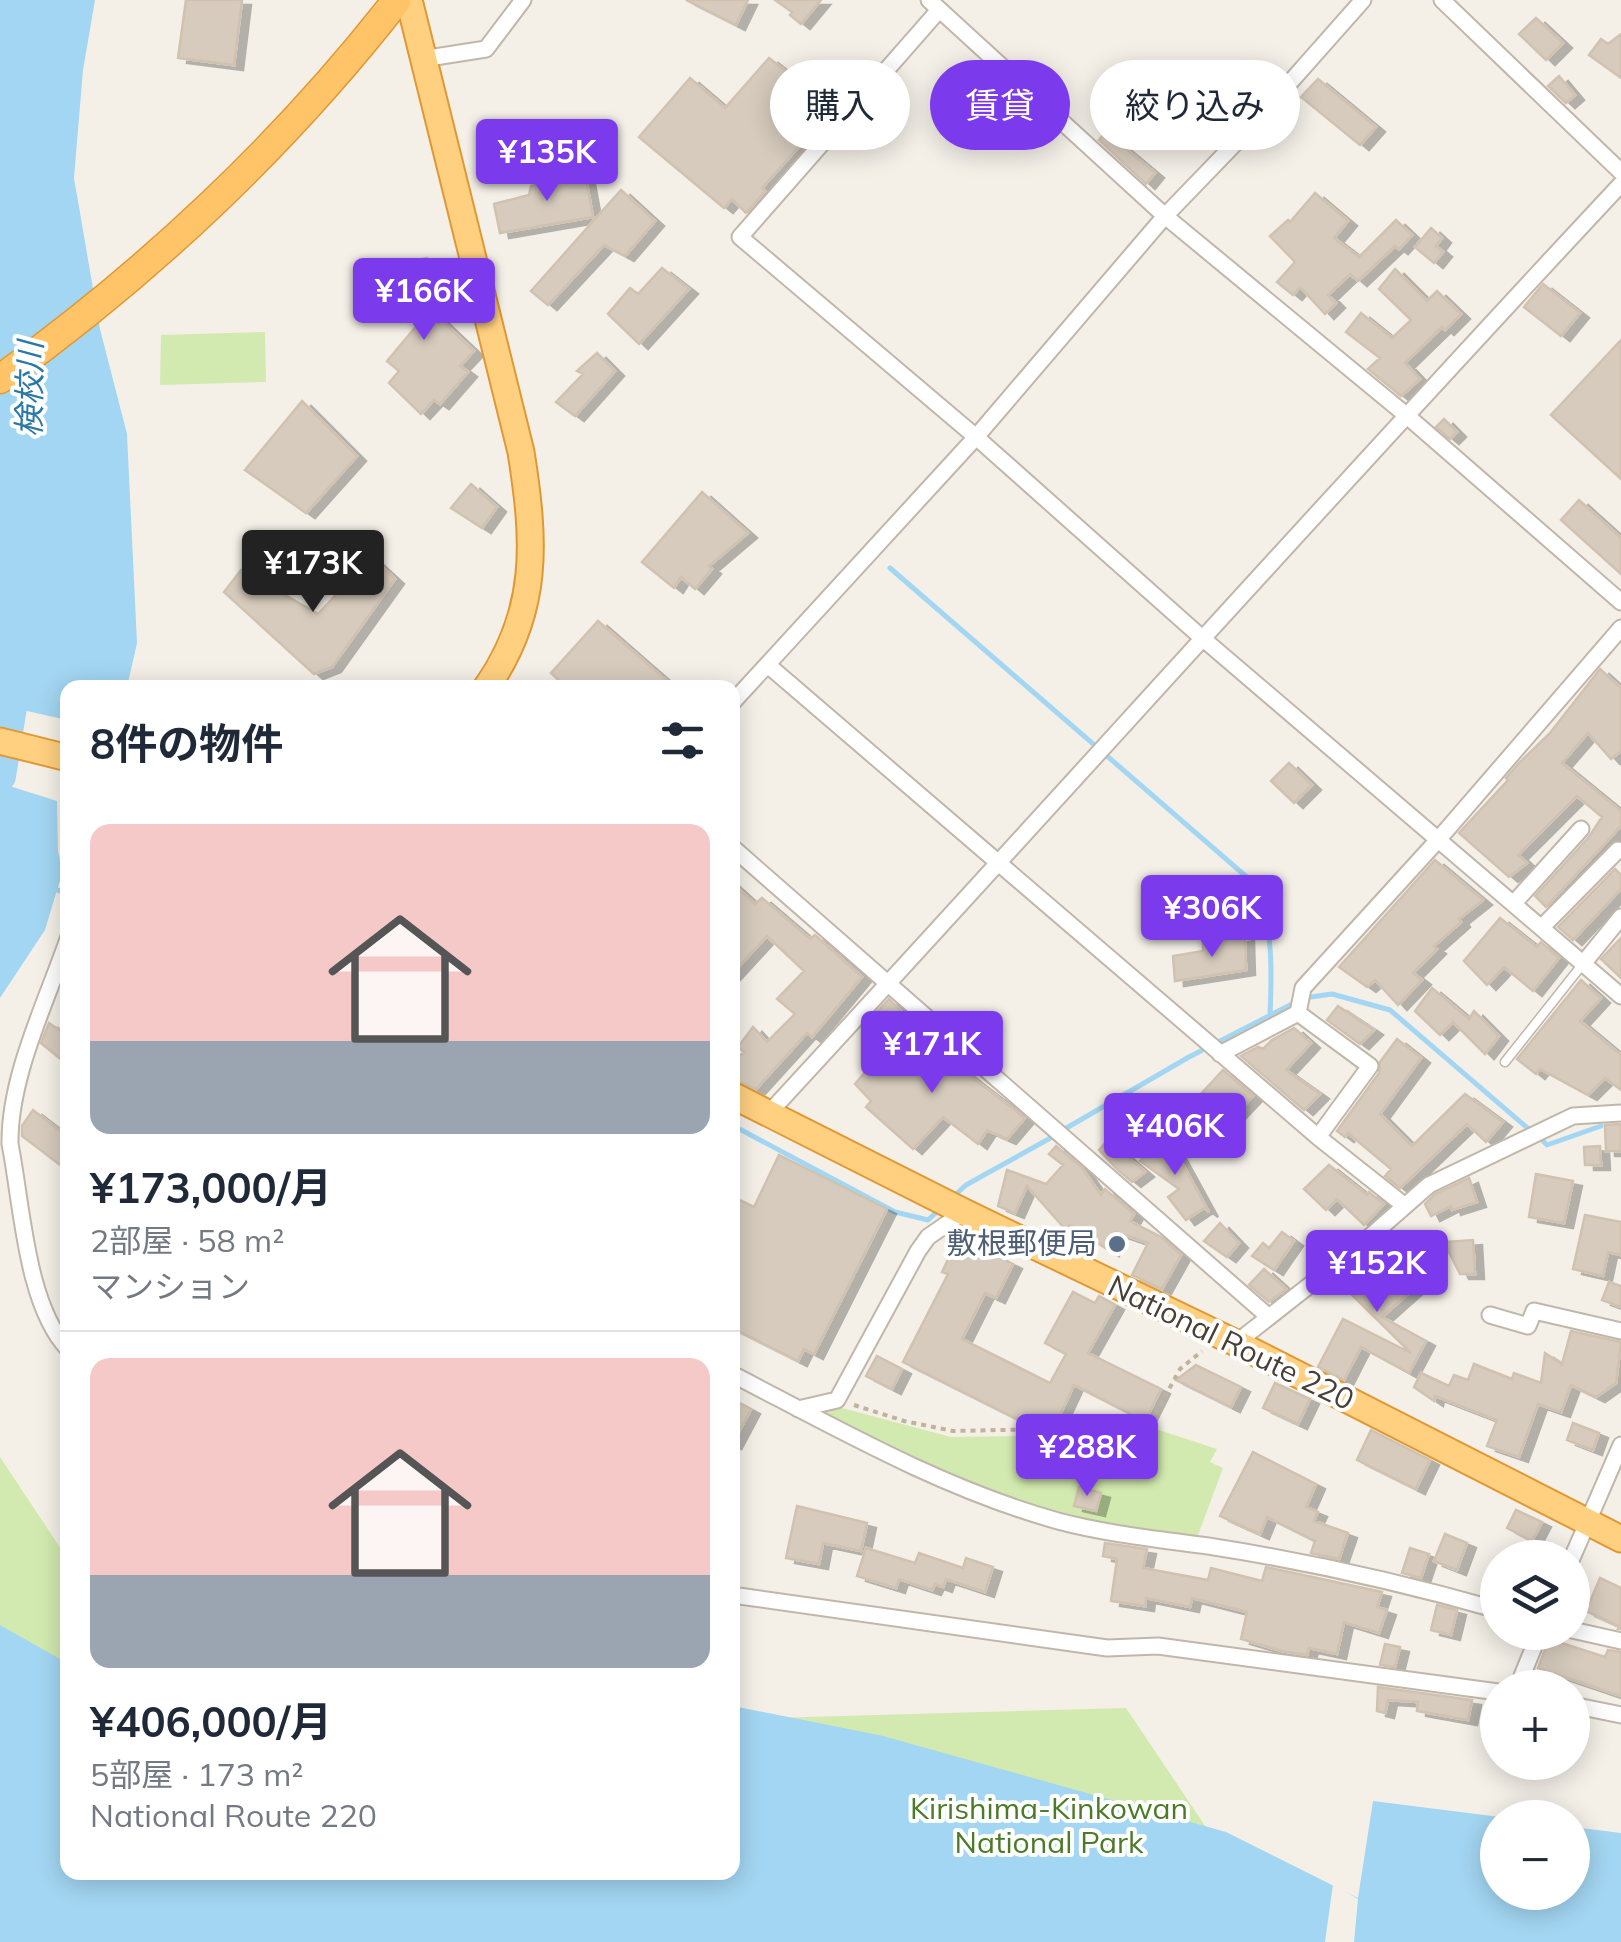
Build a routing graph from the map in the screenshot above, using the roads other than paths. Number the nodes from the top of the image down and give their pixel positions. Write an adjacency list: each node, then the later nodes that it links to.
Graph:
1 (409, 0): 7 (highway)
2 (522, 0): 7 (street)
3 (1363, 0): 11 (street)
4 (1442, 0): 8 (street)
5 (934, 5): 11 (street); 15 (street)
6 (381, 6): 10 (highway)
7 (422, 59): 20 (highway)
8 (1621, 172)
9 (1621, 184): 14 (street)
10 (186, 216): 12 (highway); 13 (highway)
11 (1164, 216): 14 (street); 15 (street)
12 (0, 362)
13 (0, 379)
14 (1406, 415): 16 (street); 18 (street)
15 (976, 437): 18 (street); 19 (street)
16 (1621, 602)
17 (1621, 628): 25 (street)
18 (1201, 638): 25 (street); 28 (street)
19 (769, 666): 21 (street); 28 (street)
20 (490, 680)
21 (740, 694)
22 (0, 740): 23 (highway)
23 (60, 756)
24 (1581, 829): 29 (street)
25 (1437, 840): 29 (street); 36 (street)
26 (1618, 850): 31 (street)
27 (740, 855): 34 (street)
28 (998, 866): 34 (street); 37 (street)
29 (1514, 903): 31 (street)
30 (1621, 917): 33 (street)
31 (1542, 927): 33 (street)
32 (60, 962): 49 (street)
33 (1582, 966): 35 (street); 38 (lane)
34 (890, 982): 40 (street); 46 (street)
35 (1621, 996)
36 (1298, 1013): 37 (street); 42 (street)
37 (1220, 1054): 42 (street)
38 (1504, 1062)
39 (740, 1099): 40 (highway, National Route 220)
40 (770, 1113): 44 (highway, National Route 220)
41 (1621, 1113): 43 (street)
42 (1318, 1138): 43 (street)
43 (1405, 1206): 46 (street)
44 (964, 1212): 48 (highway, National Route 220); 51 (street)
45 (1490, 1315): 47 (street)
46 (1269, 1317): 48 (street)
47 (1621, 1331)
48 (1229, 1340): 53 (highway, National Route 220)
49 (60, 1341)
50 (740, 1378): 51 (street)
51 (798, 1408): 57 (street)
52 (1621, 1446): 53 (street)
53 (1588, 1523): 54 (highway, National Route 220); 55 (street)
54 (1621, 1539)
55 (1580, 1540)
56 (740, 1596): 60 (street)
57 (1480, 1605)
58 (1590, 1634): 59 (street)
59 (1621, 1641)
60 (1480, 1690)
61 (1590, 1709): 62 (street)
62 (1621, 1715)

